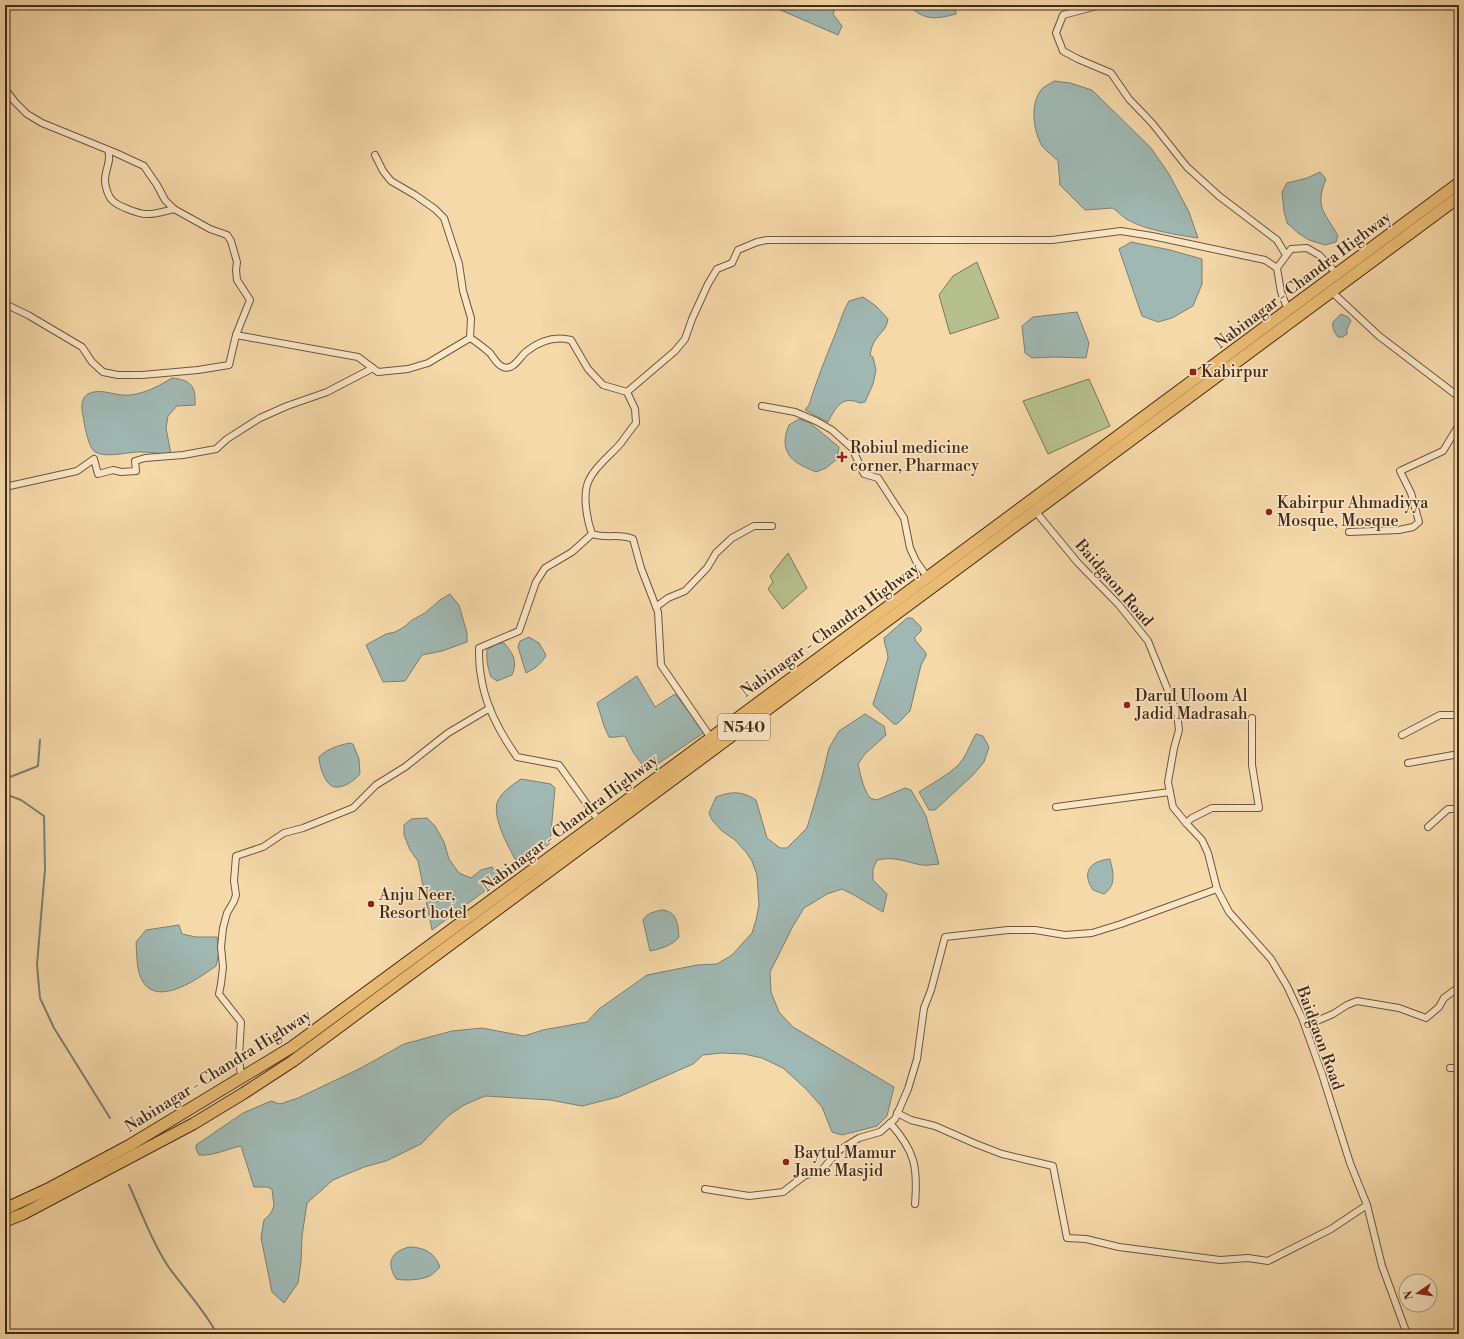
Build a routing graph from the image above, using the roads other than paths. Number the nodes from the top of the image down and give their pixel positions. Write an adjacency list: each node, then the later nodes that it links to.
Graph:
1 (1101, 5): 8 (street)
2 (5, 89): 3 (street)
3 (108, 150): 7 (street); 7 (street)
4 (375, 155): 15 (street)
5 (1459, 183): 10 (highway, Nabinagar - Chandra Highway / N540)
6 (1459, 196): 11 (highway, Nabinagar - Chandra Highway / N540)
7 (174, 209): 14 (street)
8 (1286, 255): 9 (street); 10 (street)
9 (1277, 268): 13 (street); 17 (street)
10 (1337, 274): 13 (highway, Nabinagar - Chandra Highway / N540)
11 (1332, 292): 18 (street); 22 (highway, Nabinagar - Chandra Highway / N540)
12 (5, 304): 14 (street)
13 (1288, 310): 26 (highway, Nabinagar - Chandra Highway / N540)
14 (236, 335): 16 (street)
15 (470, 338): 16 (street); 17 (street)
16 (373, 368): 21 (street)
17 (626, 392): 25 (street)
18 (1459, 397)
19 (762, 406): 26 (street)
20 (1459, 427): 24 (street)
21 (5, 487)
22 (1036, 512): 35 (street, Baidgaon Road); 53 (highway, Nabinagar - Chandra Highway / N540)
23 (772, 526): 27 (street)
24 (1349, 532)
25 (592, 534): 27 (street); 28 (street)
26 (928, 578): 32 (highway, Nabinagar - Chandra Highway / N540)
27 (656, 607): 32 (street)
28 (490, 708): 38 (street); 46 (street)
29 (1459, 714): 31 (street)
30 (1252, 718): 39 (street)
31 (1402, 735)
32 (711, 738): 38 (highway, Nabinagar - Chandra Highway / N540)
33 (1459, 754): 34 (street)
34 (1408, 763)
35 (1170, 792): 36 (street); 39 (street, Baidgaon Road)
36 (1056, 807)
37 (1459, 809): 40 (street)
38 (599, 821): 46 (highway, Nabinagar - Chandra Highway / N540)
39 (1186, 824): 41 (street, Baidgaon Road)
40 (1428, 827)
41 (1217, 889): 43 (street, Baidgaon Road); 47 (street)
42 (1459, 987): 43 (street)
43 (1305, 1026): 51 (street, Baidgaon Road)
44 (1450, 1068): 45 (street)
45 (1459, 1068)
46 (241, 1078): 52 (highway, Nabinagar - Chandra Highway / N540)
47 (897, 1113): 48 (street); 51 (street)
48 (890, 1123): 49 (street); 50 (street)
49 (705, 1189)
50 (915, 1204)
51 (1367, 1205): 54 (street, Baidgaon Road)
52 (5, 1209)
53 (5, 1222)
54 (1407, 1334)

